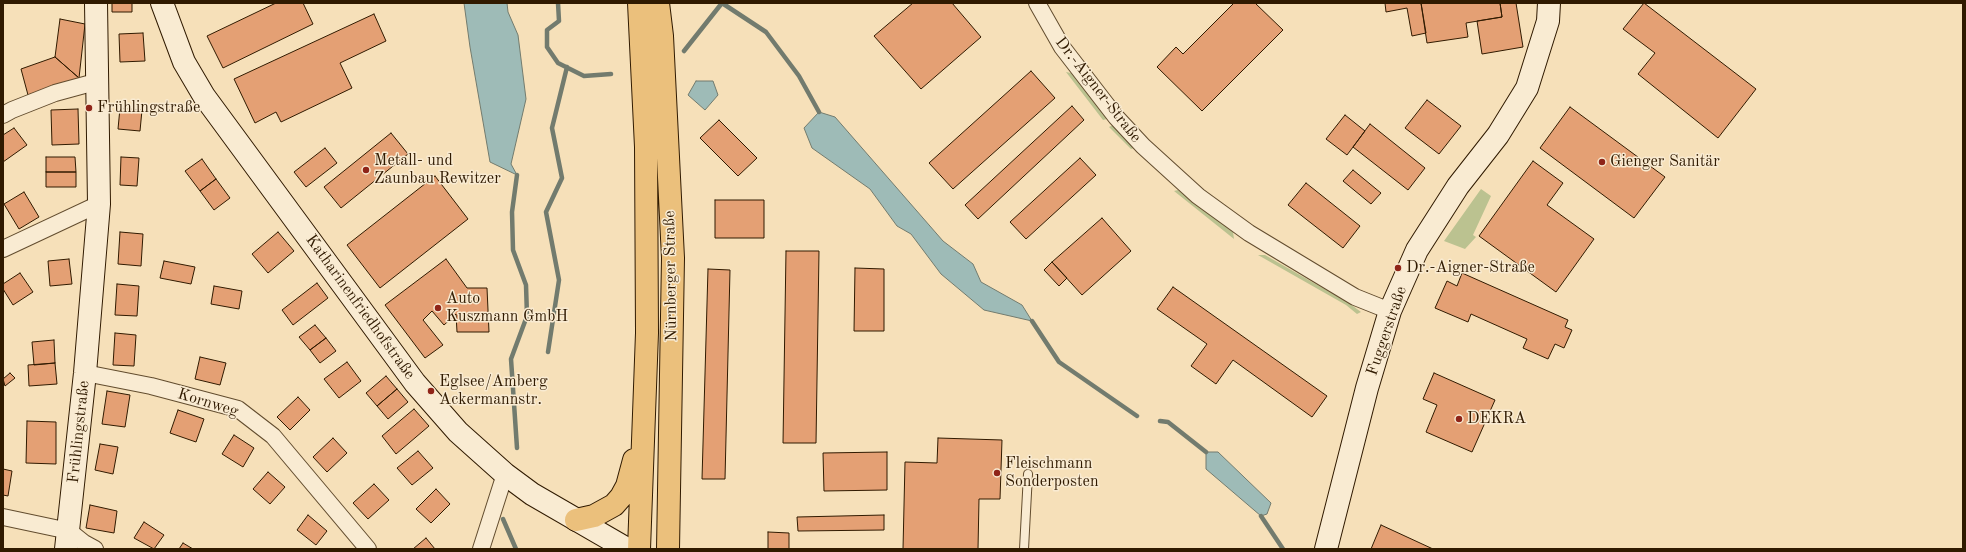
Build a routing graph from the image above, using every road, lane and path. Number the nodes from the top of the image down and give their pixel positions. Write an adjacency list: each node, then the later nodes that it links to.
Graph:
1 (96, 3): 7 (street, Frühlingstraße)
2 (162, 3): 14 (street, Katharinenfriedhofstraße)
3 (639, 3): 13 (main road, Nürnberger Straße)
4 (658, 3): 24 (main road, Nürnberger Straße)
5 (1037, 3): 11 (street, Dr.-Aigner-Straße)
6 (1548, 3): 11 (street, Fuggerstraße)
7 (99, 81): 8 (street); 9 (street, Frühlingstraße)
8 (3, 115)
9 (99, 204): 10 (street); 12 (street, Frühlingstraße)
10 (3, 249)
11 (1390, 311): 26 (street, Fuggerstraße)
12 (85, 373): 18 (street, Frühlingstraße); 20 (street, Kornweg)
13 (645, 410): 17 (main road); 23 (main road, Nürnberger Straße)
14 (505, 474): 17 (street, Katharinenfriedhofstraße); 21 (street)
15 (1028, 474): 25 (lane)
16 (3, 517): 18 (street)
17 (576, 520): 22 (street, Katharinenfriedhofstraße)
18 (68, 540): 19 (street)
19 (95, 549)
20 (368, 549)
21 (481, 549)
22 (626, 549)
23 (639, 549)
24 (668, 549)
25 (1024, 549)
26 (1326, 549)

